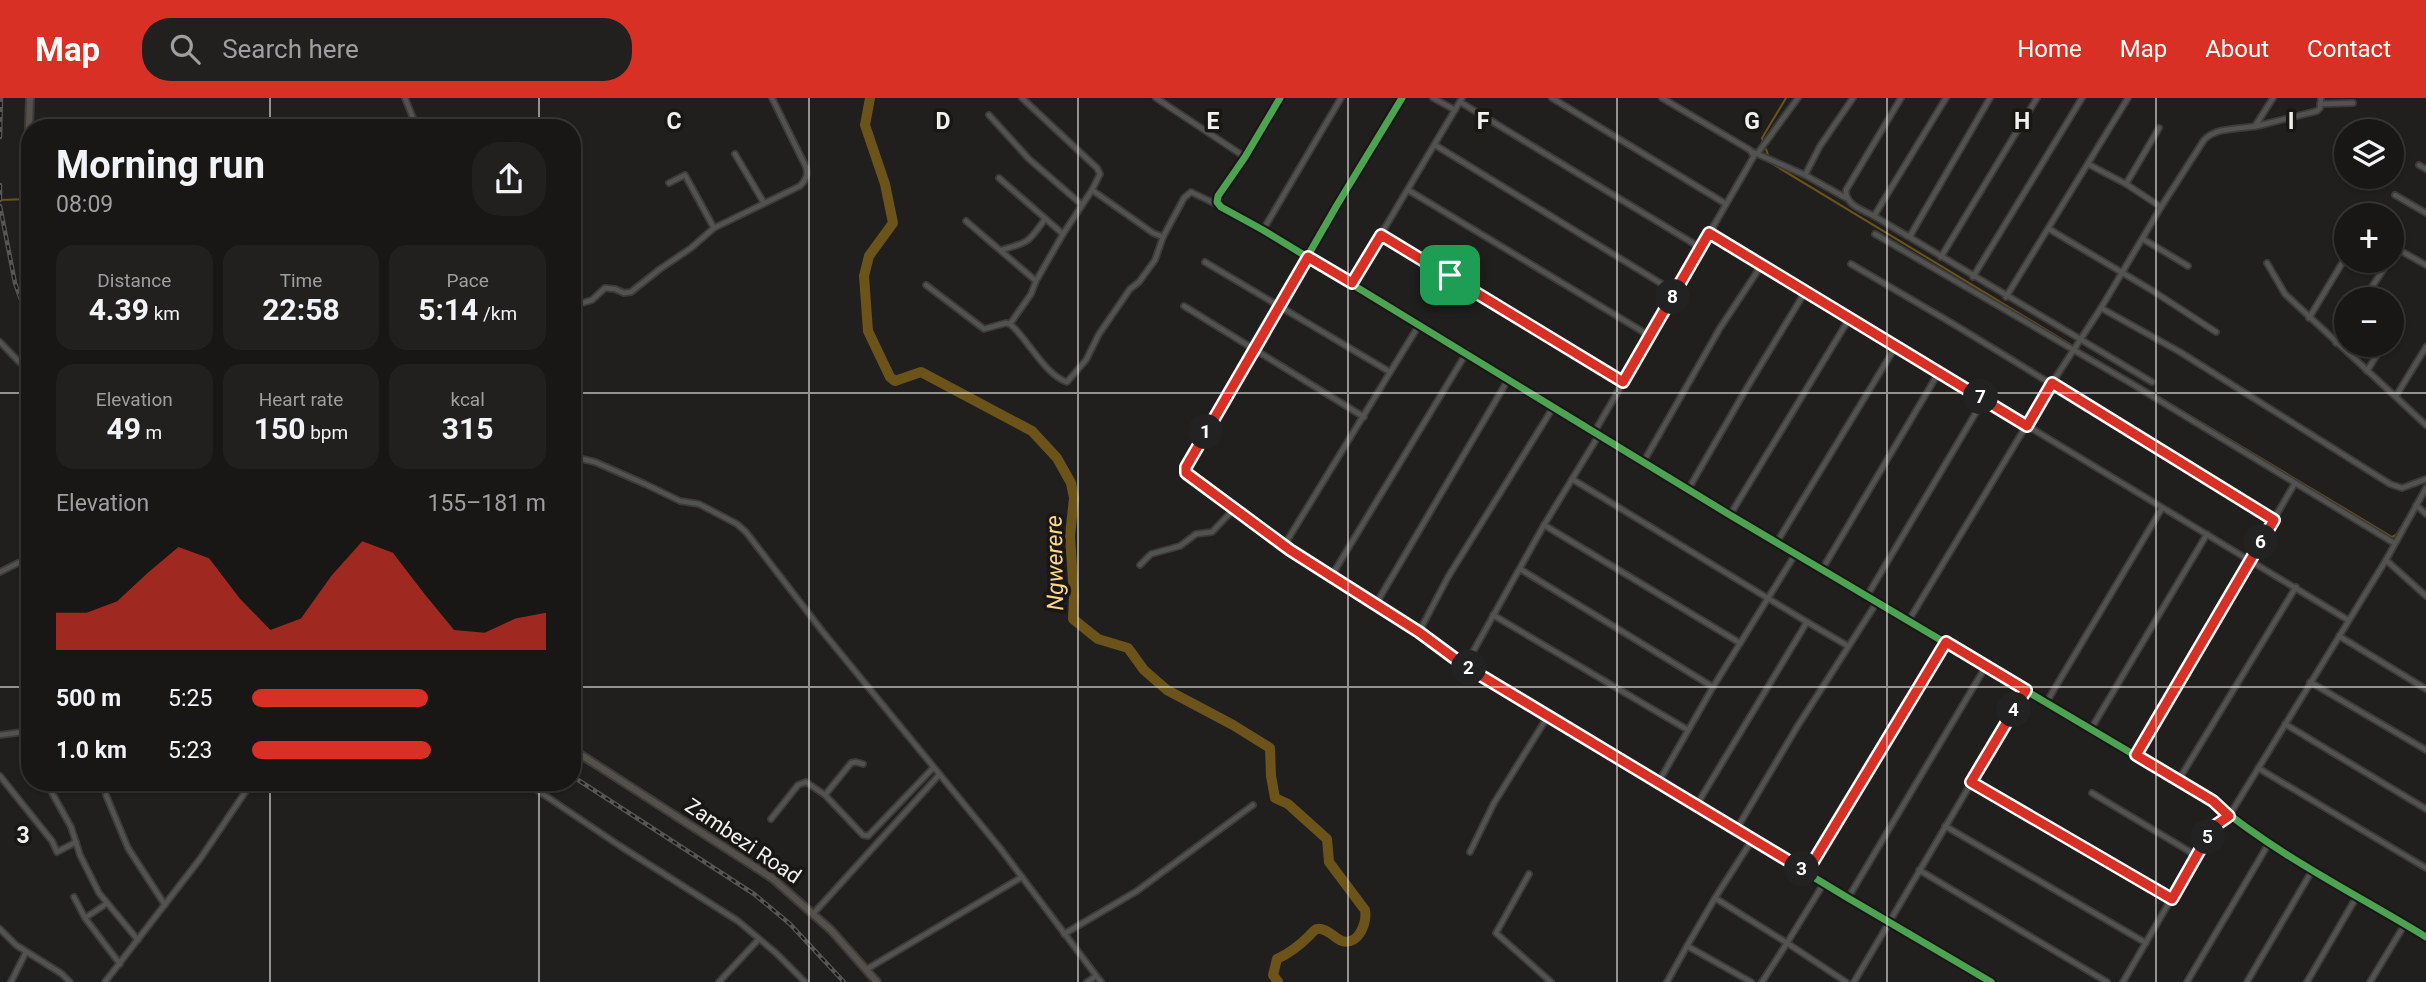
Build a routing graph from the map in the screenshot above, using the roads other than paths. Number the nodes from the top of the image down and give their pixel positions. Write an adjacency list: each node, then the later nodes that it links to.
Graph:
1 (30, 98): 26 (main road)
2 (405, 98): 27 (street)
3 (772, 98): 45 (street)
4 (1022, 98): 41 (street)
5 (1156, 98): 33 (street)
6 (1279, 98): 33 (street)
7 (1341, 98): 56 (street)
8 (1402, 98): 67 (street)
9 (1433, 98): 24 (street)
10 (1552, 98): 47 (street)
11 (1662, 98): 31 (street)
12 (1798, 98): 31 (street)
13 (1853, 98): 37 (street)
14 (1901, 98): 44 (street)
15 (1945, 98): 51 (street)
16 (1990, 98): 61 (street)
17 (2037, 98): 68 (street)
18 (2082, 98): 77 (street)
19 (2129, 98): 34 (street)
20 (2273, 98): 28 (street)
21 (1461, 100): 24 (street); 64 (street)
22 (2321, 101): 23 (street); 28 (street)
23 (2353, 103)
24 (1455, 110): 30 (street)
25 (989, 115): 46 (street)
26 (29, 119)
27 (413, 119)
28 (2255, 126): 49 (street)
29 (2159, 128): 40 (street)
30 (1435, 145): 42 (street); 81 (street)
31 (1755, 153): 37 (street); 47 (street)
32 (735, 154): 45 (street)
33 (1245, 157): 48 (street)
34 (2088, 164): 40 (street); 55 (street)
35 (2419, 165): 36 (street)
36 (2426, 169)
37 (1805, 175): 44 (street)
38 (999, 178): 52 (street)
39 (669, 183): 54 (street)
40 (2126, 184): 49 (street)
41 (1092, 190): 46 (street); 62 (street)
42 (1408, 190): 60 (street); 93 (street)
43 (2395, 195): 50 (street)
44 (1847, 199): 51 (street)
45 (764, 204): 54 (street)
46 (1082, 204): 58 (street)
47 (1726, 204): 57 (street)
48 (1219, 205): 56 (street); 62 (street)
49 (2161, 207): 63 (street)
50 (2426, 213)
51 (1874, 216): 61 (street)
52 (1045, 219): 58 (street); 65 (street)
53 (966, 221): 65 (street)
54 (714, 228): 84 (street)
55 (2049, 229): 76 (street); 83 (street)
56 (1263, 230): 67 (street)
57 (1709, 233): 64 (street); 72 (street)
58 (1063, 234): 78 (street)
59 (1875, 234): 100 (street)
60 (1381, 235): 79 (street); 109 (street)
61 (1910, 236): 68 (street)
62 (1163, 237): 90 (street)
63 (2143, 239): 74 (street); 76 (street)
64 (1701, 248): 81 (street)
65 (1000, 250): 78 (street)
66 (2404, 252): 73 (street)
67 (1308, 257): 79 (street); 86 (street)
68 (1941, 257): 77 (street)
69 (1205, 262): 86 (street)
70 (2267, 262): 88 (street)
71 (1851, 264): 111 (street)
72 (1761, 265): 82 (street); 120 (street)
73 (2426, 265)
74 (2188, 266)
75 (2336, 273): 88 (street)
76 (2122, 274): 87 (street); 92 (street)
77 (1973, 277): 83 (street)
78 (1036, 281): 90 (street)
79 (1352, 283): 91 (street)
80 (926, 285): 90 (street)
81 (1675, 292): 93 (street)
82 (1805, 292): 89 (street); 124 (street)
83 (2006, 297): 94 (street)
84 (581, 303)
85 (1184, 306): 99 (street)
86 (1279, 307): 99 (street); 106 (street)
87 (2101, 308): 94 (street); 122 (street)
88 (2309, 318): 95 (street)
89 (1849, 319): 97 (street); 130 (street)
90 (1010, 324)
91 (1419, 325): 101 (street); 106 (street)
92 (2216, 332)
93 (1650, 336): 109 (street)
94 (2080, 340): 100 (street); 110 (street)
95 (2334, 341)
96 (0, 342): 104 (street)
97 (1896, 346): 107 (street); 134 (street)
98 (2426, 348): 112 (street)
99 (1253, 349): 115 (street); 127 (street)
100 (2074, 349): 111 (street); 123 (street)
101 (1467, 352): 108 (street); 145 (street)
102 (2352, 357): 105 (street)
103 (2375, 357): 105 (street)
104 (21, 364)
105 (2367, 370): 112 (street)
106 (1390, 372): 115 (street)
107 (1939, 372): 113 (street); 142 (street)
108 (1509, 378): 114 (street); 151 (street)
109 (1623, 382): 118 (street)
110 (2152, 382)
111 (2052, 383): 117 (street); 131 (street)
112 (2396, 396): 116 (street)
113 (1984, 398): 117 (street); 147 (street)
114 (1554, 406): 118 (street); 156 (street)
115 (1364, 417): 136 (street)
116 (2425, 422)
117 (2027, 426): 128 (street); 153 (street)
118 (1597, 433): 120 (street); 121 (street)
119 (581, 459): 178 (street)
120 (1644, 461): 124 (street)
121 (1572, 479): 132 (street); 149 (street)
122 (2426, 479)
123 (2295, 483): 131 (street); 135 (street)
124 (1689, 488): 130 (street)
125 (2426, 488): 126 (street)
126 (2416, 505): 129 (street); 135 (street)
127 (1235, 508): 136 (street); 141 (street)
128 (2162, 508): 133 (street); 167 (street)
129 (2426, 514)
130 (1730, 515): 134 (street)
131 (2274, 520): 138 (street)
132 (1544, 525): 143 (street); 159 (street)
133 (2207, 534): 138 (street); 170 (street)
134 (1777, 542): 137 (street)
135 (2394, 543): 139 (street)
136 (1285, 544): 145 (street)
137 (1796, 553): 142 (street); 149 (street)
138 (2250, 559): 146 (street); 176 (street)
139 (2386, 560): 148 (street); 154 (street)
140 (21, 562): 144 (street)
141 (1140, 565)
142 (1823, 568): 147 (street)
143 (1520, 569): 152 (street); 164 (street)
144 (0, 572)
145 (1332, 575): 151 (street)
146 (2296, 587): 154 (street); 182 (street)
147 (1867, 596): 150 (street)
148 (2426, 596)
149 (1767, 599): 155 (street); 159 (street)
150 (1877, 602): 153 (street); 160 (street)
151 (1376, 604): 156 (street)
152 (1493, 615): 161 (street); 171 (street)
153 (1909, 620): 158 (street)
154 (2348, 620): 157 (street)
155 (1807, 622): 160 (street); 192 (street)
156 (1419, 632): 161 (street)
157 (2339, 636): 163 (street); 165 (street)
158 (1946, 642): 162 (street); 206 (street)
159 (1740, 643): 164 (street)
160 (1848, 646): 197 (street)
161 (1465, 666): 168 (street)
162 (1986, 666): 166 (street); 213 (street)
163 (2310, 682): 169 (street); 174 (street)
164 (1713, 687): 171 (street)
165 (2426, 689)
166 (2026, 690): 167 (street); 183 (street)
167 (2046, 703): 170 (street)
168 (1548, 716): 184 (street); 201 (street)
169 (2285, 724): 179 (street); 193 (street)
170 (2091, 729): 176 (street)
171 (1688, 730): 184 (street)
172 (21, 732): 173 (street)
173 (0, 735)
174 (2426, 750)
175 (581, 755): 217 (main road, Zambezi Road)
176 (2136, 755): 182 (street)
177 (863, 764): 190 (street)
178 (933, 768): 180 (street); 190 (street)
179 (2258, 768): 194 (street); 203 (street)
180 (939, 775): 208 (street); 217 (street)
181 (0, 776): 199 (street)
182 (2178, 781): 194 (street)
183 (1971, 782): 196 (street); 214 (street)
184 (1658, 783): 192 (street)
185 (51, 791): 199 (street)
186 (246, 791): 216 (street)
187 (538, 791): 224 (street)
188 (2092, 793): 202 (street)
189 (106, 795): 216 (street)
190 (825, 795): 195 (street)
191 (1252, 805): 222 (street)
192 (1696, 806): 197 (street)
193 (2426, 809)
194 (2229, 816): 200 (street); 202 (street)
195 (771, 819)
196 (1945, 826): 205 (street); 227 (street)
197 (1736, 830): 198 (street)
198 (1752, 840): 206 (street); 212 (street)
199 (76, 842): 215 (street)
200 (2269, 843): 204 (street); 250 (street)
201 (1469, 852)
202 (2197, 856): 214 (street)
203 (2426, 868)
204 (2313, 869): 210 (street); 251 (street)
205 (1919, 870): 219 (street); 248 (street)
206 (1807, 872): 209 (street)
207 (1529, 874): 241 (street)
208 (1022, 877): 222 (street); 231 (street)
209 (1824, 883): 213 (street); 226 (street)
210 (2357, 896): 220 (street); 252 (street)
211 (74, 897): 218 (street)
212 (1715, 898): 226 (street); 228 (street)
213 (1848, 898): 219 (street)
214 (2172, 899): 227 (street)
215 (106, 904): 218 (street); 225 (street)
216 (165, 905): 225 (street)
217 (813, 914): 231 (main road, Zambezi Road)
218 (85, 918): 230 (street)
219 (1889, 920): 246 (street); 247 (street)
220 (2405, 924): 223 (street); 253 (street)
221 (0, 929): 229 (street)
222 (1064, 934): 232 (street)
223 (2426, 937)
224 (759, 939): 236 (street); 237 (street)
225 (138, 940): 230 (street)
226 (1787, 943): 244 (street); 245 (street)
227 (2146, 943): 249 (street)
228 (1687, 946): 242 (street); 243 (street)
229 (26, 952): 233 (street); 234 (street)
230 (120, 964): 235 (street)
231 (867, 969): 238 (main road, Zambezi Road)
232 (1096, 975): 239 (street); 240 (street)
233 (11, 982)
234 (70, 982)
235 (105, 982)
236 (719, 982)
237 (804, 982)
238 (877, 982)
239 (1087, 982)
240 (1101, 982)
241 (1551, 982)
242 (1667, 982)
243 (1751, 982)
244 (1762, 982)
245 (1846, 982)
246 (1854, 982)
247 (1991, 982)
248 (2107, 982)
249 (2123, 982)
250 (2187, 982)
251 (2247, 982)
252 (2307, 982)
253 (2370, 982)

